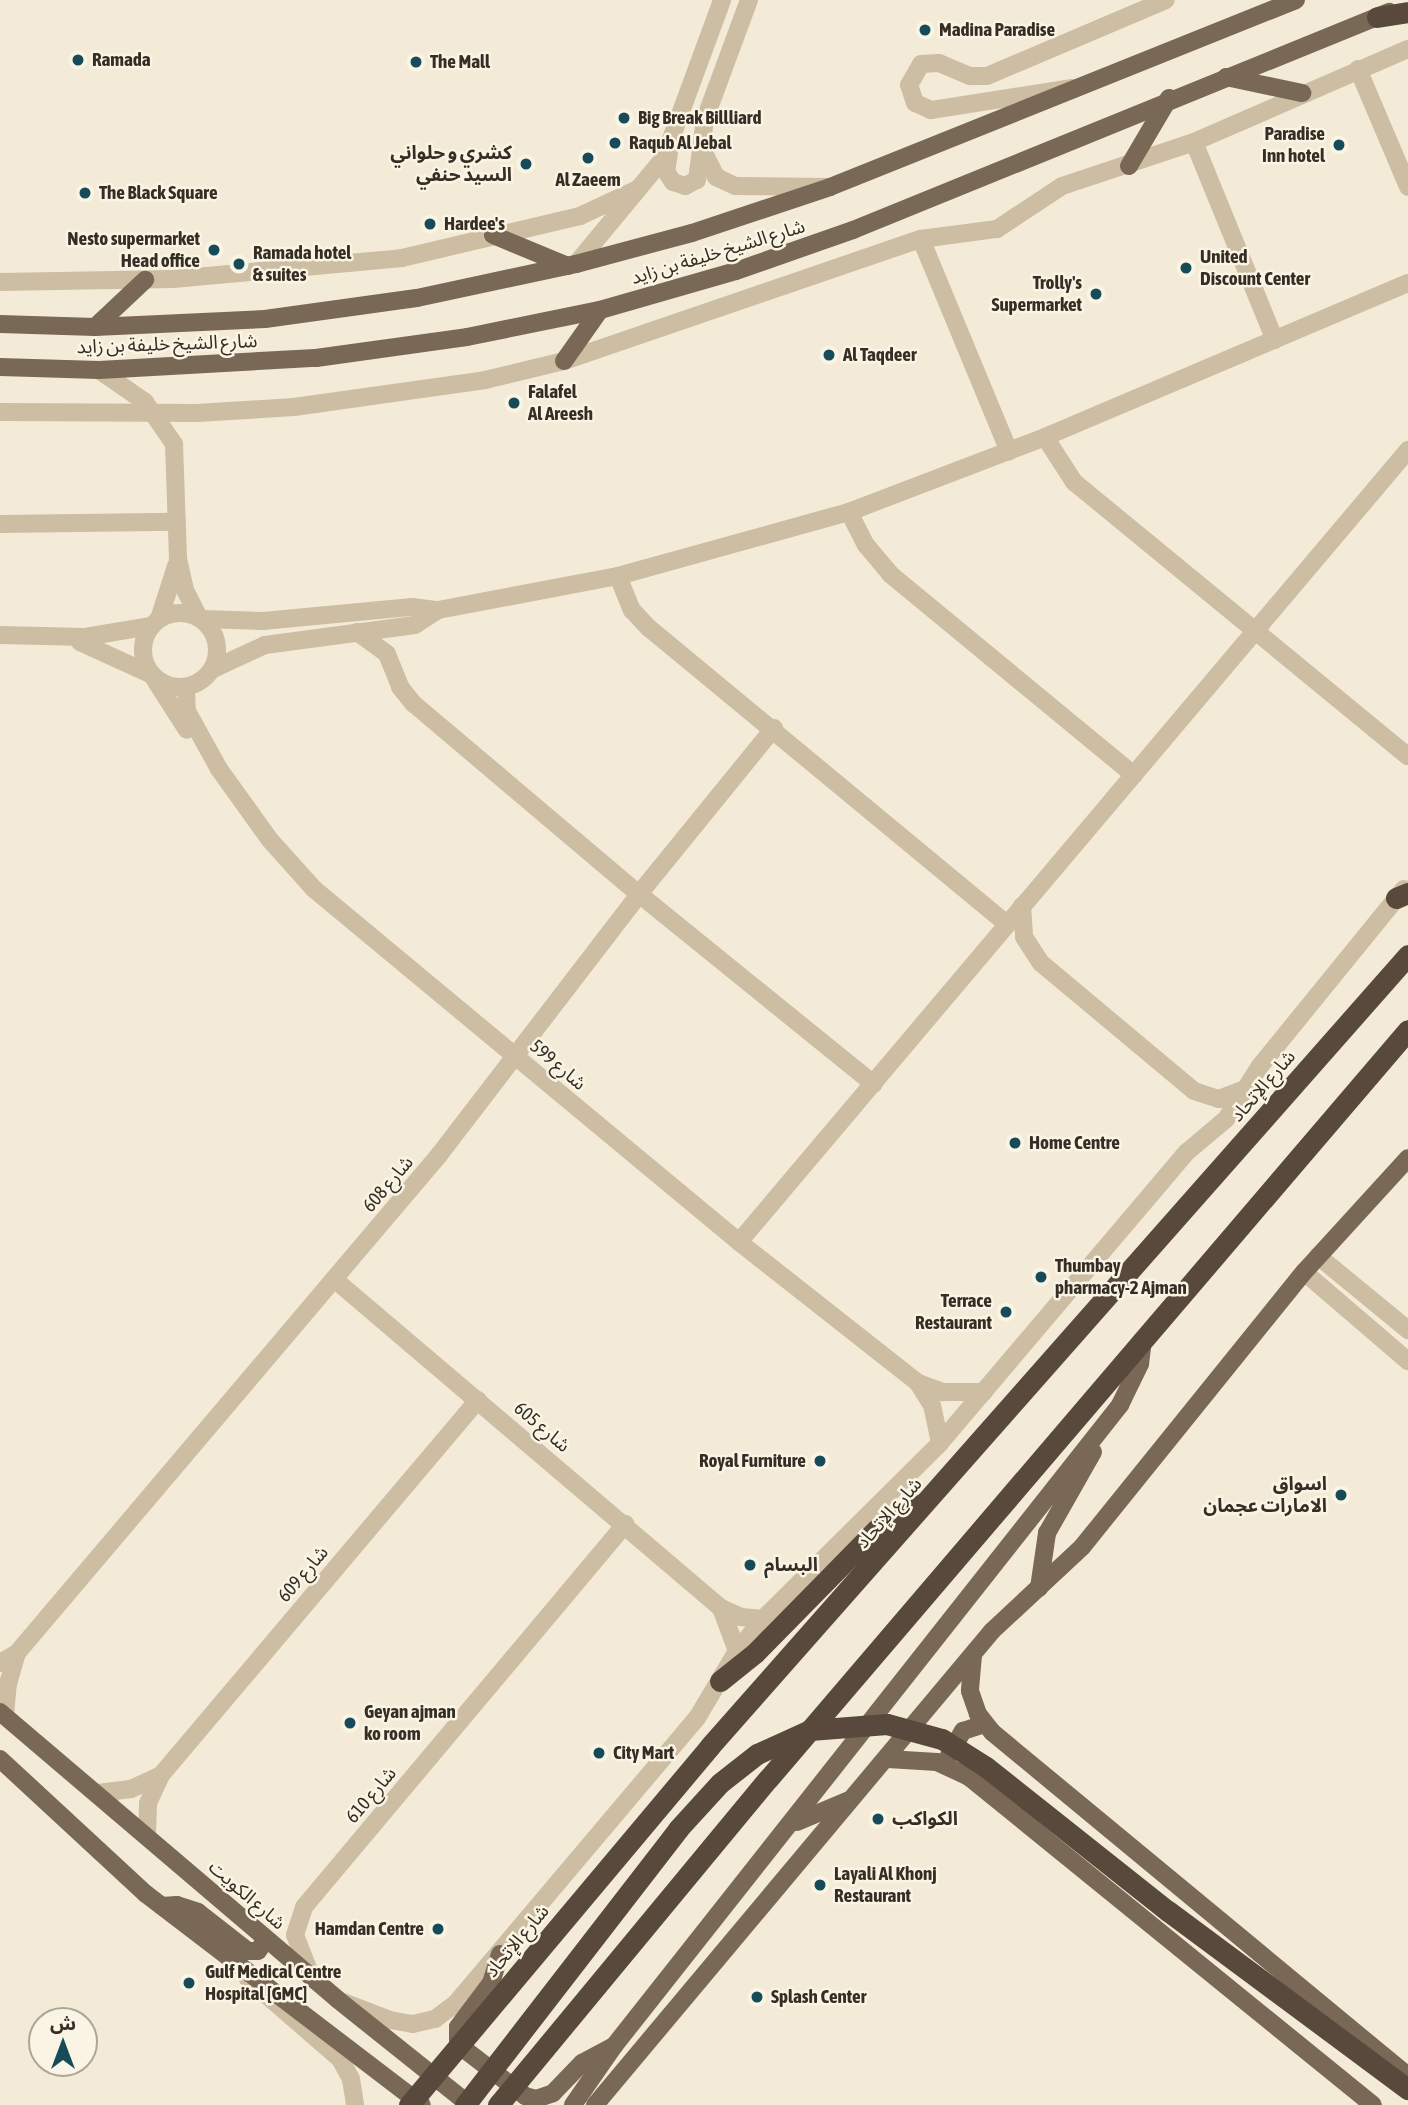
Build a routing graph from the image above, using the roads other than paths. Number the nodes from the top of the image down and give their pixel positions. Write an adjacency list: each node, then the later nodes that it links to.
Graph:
1 (722, 0): 15 (street)
2 (749, 0): 16 (street)
3 (1167, 0): 11 (street)
4 (1296, 0): 11 (main road, شارع الشيخ خليفة بن زايد)
5 (1408, 3): 7 (main road, شارع الشيخ خليفة بن زايد)
6 (1408, 12): 7 (highway)
7 (1377, 18): 10 (main road, شارع الشيخ خليفة بن زايد)
8 (1408, 49): 9 (street)
9 (1358, 69): 12 (street); 19 (street)
10 (1226, 77): 12 (main road); 13 (main road, شارع الشيخ خليفة بن زايد)
11 (1090, 86): 18 (main road, شارع الشيخ خليفة بن زايد)
12 (1302, 93): 14 (street)
13 (1170, 98): 17 (main road); 27 (main road, شارع الشيخ خليفة بن زايد)
14 (1194, 142): 17 (street); 30 (street)
15 (670, 146): 16 (street); 20 (street)
16 (703, 151): 18 (street)
17 (1129, 166): 22 (street)
18 (830, 187): 23 (main road, شارع الشيخ خليفة بن زايد)
19 (1408, 187)
20 (638, 189): 21 (street); 23 (street)
21 (493, 236): 23 (main road); 24 (street)
22 (920, 239): 31 (street); 40 (street)
23 (572, 265): 29 (main road, شارع الشيخ خليفة بن زايد)
24 (145, 280): 25 (street); 29 (main road)
25 (0, 282)
26 (1408, 284): 30 (street)
27 (600, 310): 31 (main road); 33 (main road, شارع الشيخ خليفة بن زايد)
28 (0, 324): 29 (main road, شارع الشيخ خليفة بن زايد)
29 (95, 327)
30 (1275, 340): 37 (street)
31 (564, 361): 36 (street)
32 (0, 367): 33 (main road, شارع الشيخ خليفة بن زايد)
33 (99, 370): 35 (street)
34 (0, 412): 35 (street)
35 (156, 413): 36 (street); 38 (street)
36 (197, 413): 38 (street)
37 (1045, 437): 40 (street); 50 (street)
38 (174, 443): 42 (street)
39 (1408, 450): 50 (street)
40 (1009, 452): 41 (street)
41 (849, 512): 45 (street); 61 (street)
42 (176, 522): 43 (street); 44 (street)
43 (0, 524)
44 (178, 559): 47 (street); 48 (street)
45 (618, 576): 46 (street); 58 (street)
46 (438, 610): 47 (street); 49 (street)
47 (200, 618): 48 (street); 55 (street)
48 (155, 622): 53 (street); 56 (street)
49 (406, 626): 51 (street); 54 (street)
50 (1256, 630): 60 (street); 61 (street)
51 (356, 632): 54 (street); 55 (street)
52 (0, 635): 53 (street)
53 (63, 638): 56 (street)
54 (393, 666): 63 (street)
55 (213, 670): 57 (street)
56 (153, 676): 57 (street); 59 (street, شارع 599)
57 (186, 687): 59 (street, شارع 599)
58 (774, 729): 63 (street, شارع 608); 65 (street)
59 (206, 746): 68 (street, شارع 599)
60 (1408, 756)
61 (1133, 775): 64 (street)
62 (1404, 891): 70 (street)
63 (639, 894): 68 (street, شارع 608); 69 (street)
64 (1022, 906): 65 (street); 70 (street)
65 (1007, 924): 69 (street)
66 (1408, 955): 86 (highway, شارع الإتحاد)
67 (1408, 1030): 79 (highway)
68 (516, 1057): 72 (street, شارع 599); 75 (street, شارع 608)
69 (874, 1084): 72 (street)
70 (1243, 1090): 82 (street)
71 (1408, 1158): 73 (main road)
72 (739, 1242): 81 (street, شارع 599)
73 (1318, 1256): 74 (main road); 76 (street)
74 (1304, 1272): 77 (street); 88 (main road)
75 (334, 1279): 83 (street, شارع 605); 92 (street, شارع 608)
76 (1348, 1280): 77 (street); 78 (street)
77 (1333, 1297): 80 (street)
78 (1408, 1330)
79 (1143, 1339): 84 (main road); 121 (highway, bridge)
80 (1408, 1361)
81 (918, 1383): 82 (street, شارع 599); 85 (street, شارع 599)
82 (985, 1392): 85 (street)
83 (478, 1400): 87 (street, شارع 605); 102 (street, شارع 609)
84 (1102, 1428): 88 (main road); 106 (main road)
85 (940, 1443): 90 (street)
86 (930, 1501): 95 (highway); 118 (highway, شارع الإتحاد, bridge)
87 (625, 1524): 89 (street, شارع 605); 112 (street, شارع 610)
88 (1039, 1588): 93 (main road)
89 (721, 1608): 90 (street, شارع 605); 91 (street, شارع 605)
90 (763, 1619): 91 (street)
91 (737, 1651): 95 (street)
92 (18, 1653): 94 (street, شارع 608); 96 (street, شارع 608)
93 (972, 1655): 97 (main road); 99 (main road)
94 (0, 1663)
95 (720, 1681): 110 (street)
96 (3, 1714): 104 (main road, شارع الكويت)
97 (985, 1724): 100 (main road); 115 (main road)
98 (0, 1759): 103 (main road)
99 (888, 1759): 100 (main road); 105 (main road)
100 (949, 1766): 124 (main road)
101 (0, 1775): 103 (street)
102 (161, 1775): 104 (street, شارع 609); 107 (street, شارع 609)
103 (25, 1782): 108 (main road)
104 (98, 1793): 107 (main road, شارع الكويت)
105 (850, 1799): 106 (main road); 123 (main road)
106 (794, 1824): 114 (main road)
107 (147, 1834): 109 (main road, شارع الكويت)
108 (162, 1906): 109 (main road); 111 (main road)
109 (266, 1939): 112 (main road, شارع الكويت)
110 (500, 1954): 113 (street); 114 (main road)
111 (232, 1960): 117 (street); 119 (main road)
112 (311, 1976): 113 (main road, شارع الكويت)
113 (337, 1999): 120 (main road, شارع الكويت)
114 (614, 2046): 122 (main road)
115 (1408, 2076)
116 (1408, 2089): 120 (highway, bridge)
117 (355, 2105)
118 (410, 2105)
119 (422, 2105)
120 (468, 2105)
121 (498, 2105)
122 (573, 2105)
123 (594, 2105)
124 (1373, 2105)

